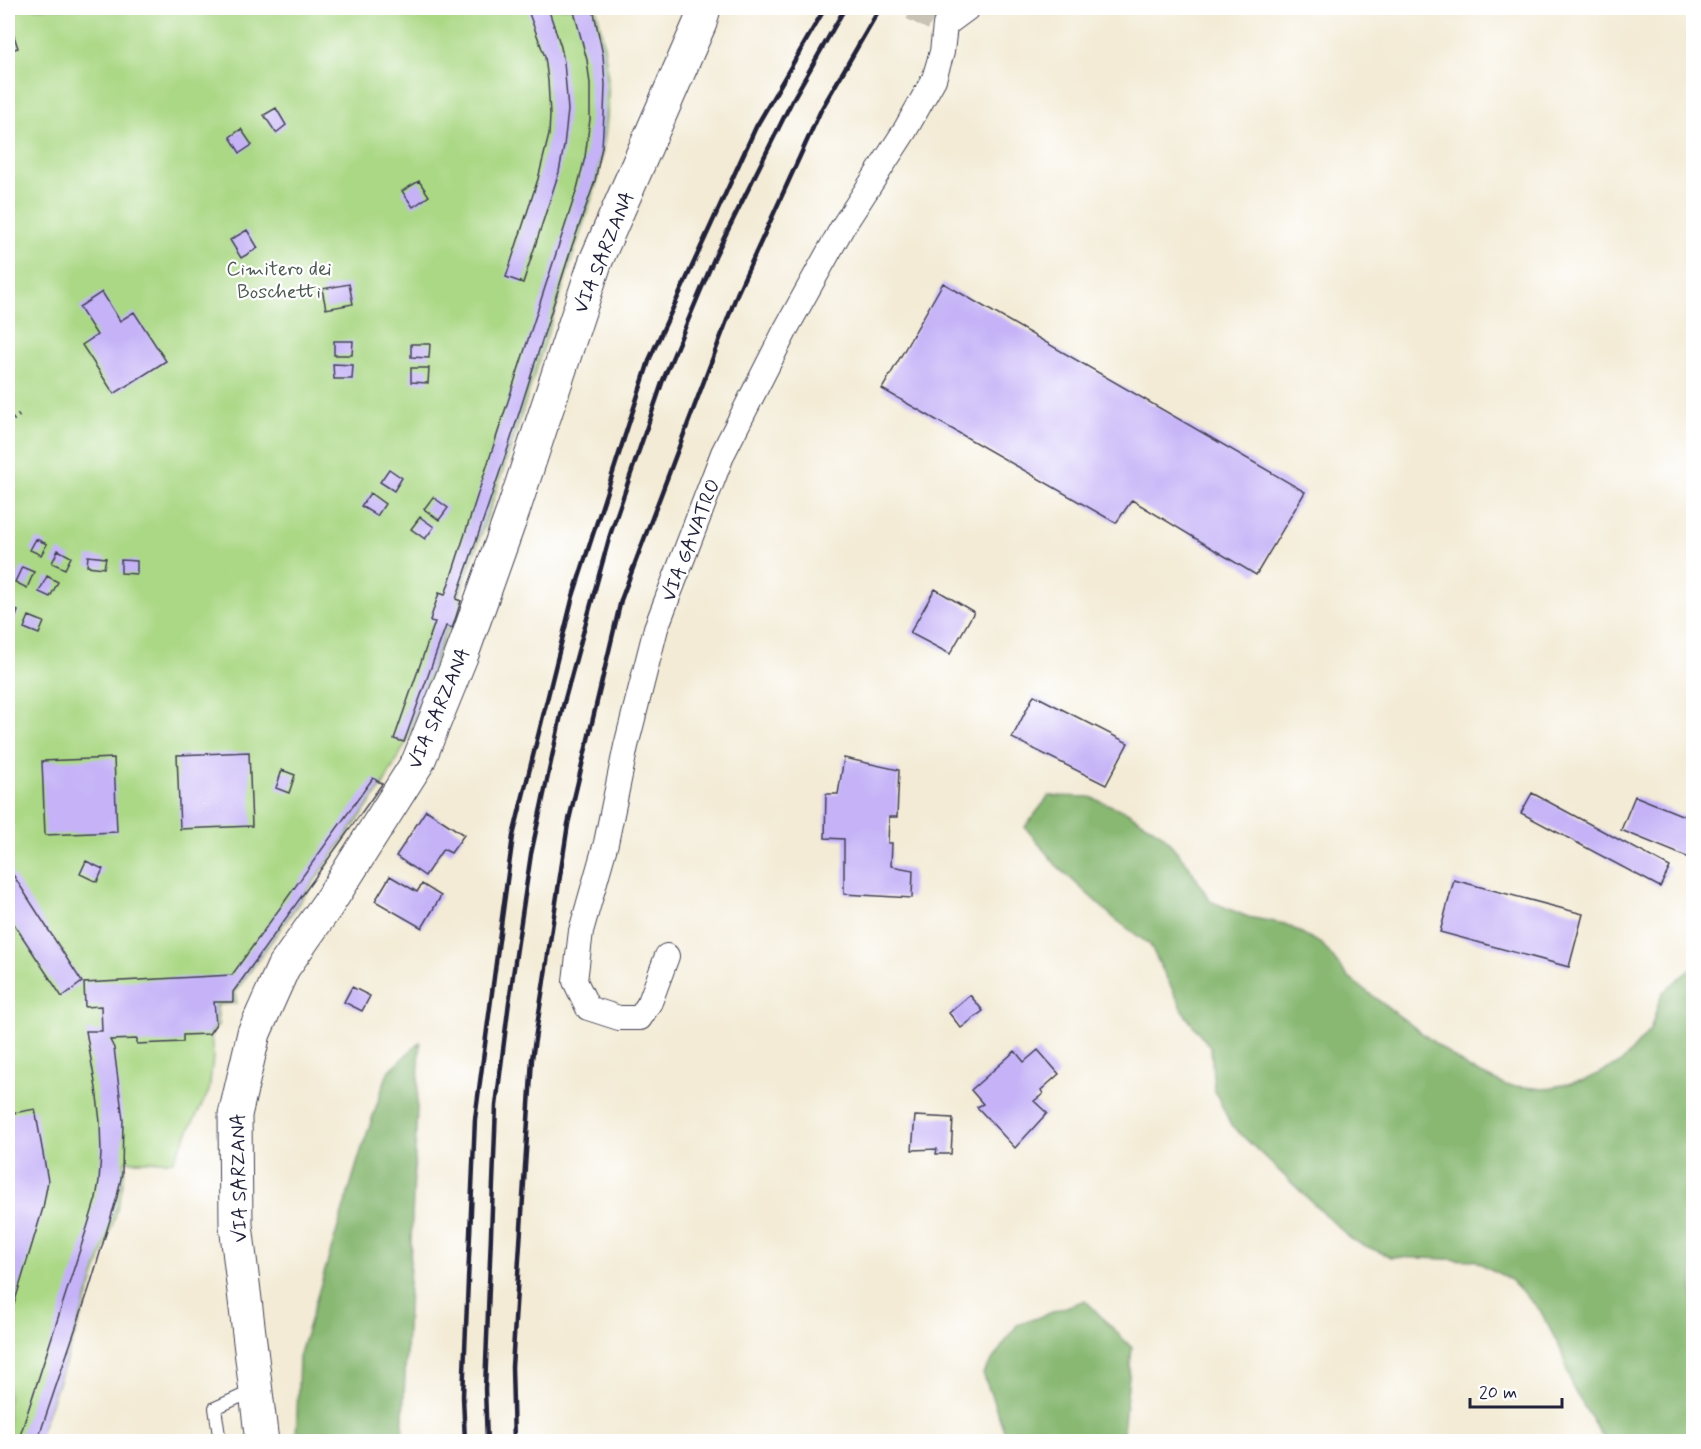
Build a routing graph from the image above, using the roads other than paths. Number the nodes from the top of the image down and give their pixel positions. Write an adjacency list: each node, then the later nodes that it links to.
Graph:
1 (704, 8): 4 (main road, VIA SARZANA)
2 (968, 8): 3 (street, VIA GAVATRO)
3 (667, 956)
4 (256, 1389): 5 (lane); 6 (main road, VIA SARZANA)
5 (220, 1442)
6 (262, 1442)

